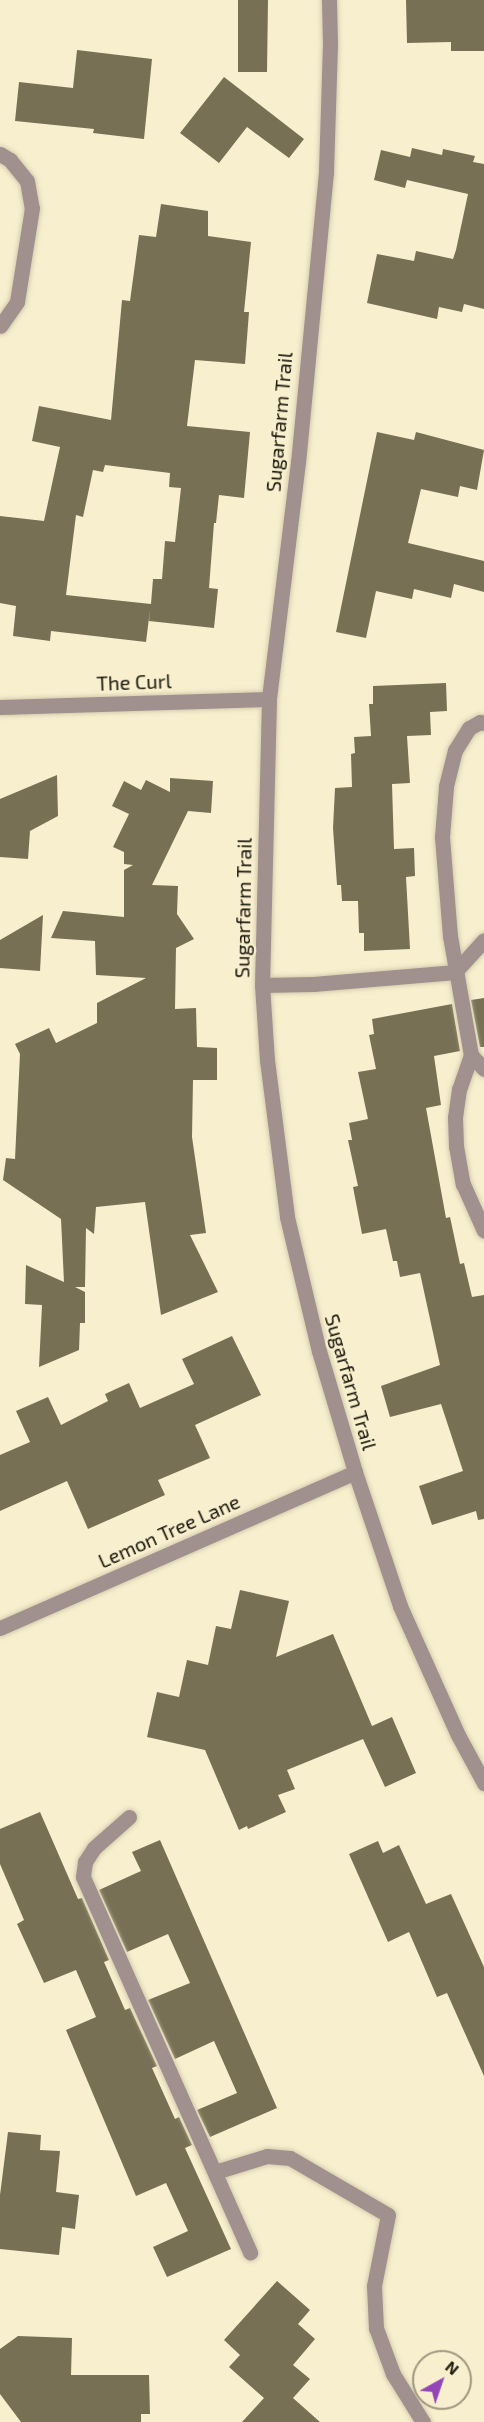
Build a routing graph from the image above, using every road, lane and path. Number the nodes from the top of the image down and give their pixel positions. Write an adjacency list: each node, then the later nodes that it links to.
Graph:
1 (329, 0): 4 (street, Sugarfarm Trail)
2 (0, 154): 3 (street)
3 (0, 326)
4 (269, 699): 5 (street, The Curl); 9 (street, Sugarfarm Trail)
5 (0, 707)
6 (484, 723): 8 (street)
7 (484, 940): 8 (street)
8 (454, 972): 9 (street); 10 (street)
9 (262, 985): 13 (street, Sugarfarm Trail)
10 (471, 1055): 11 (street); 12 (street)
11 (484, 1069)
12 (484, 1231)
13 (355, 1472): 14 (street, Lemon Tree Lane); 15 (street, Sugarfarm Trail)
14 (0, 1628)
15 (484, 1783)
16 (129, 1817): 17 (street)
17 (214, 2172): 18 (street); 19 (street)
18 (250, 2252)
19 (423, 2422)

